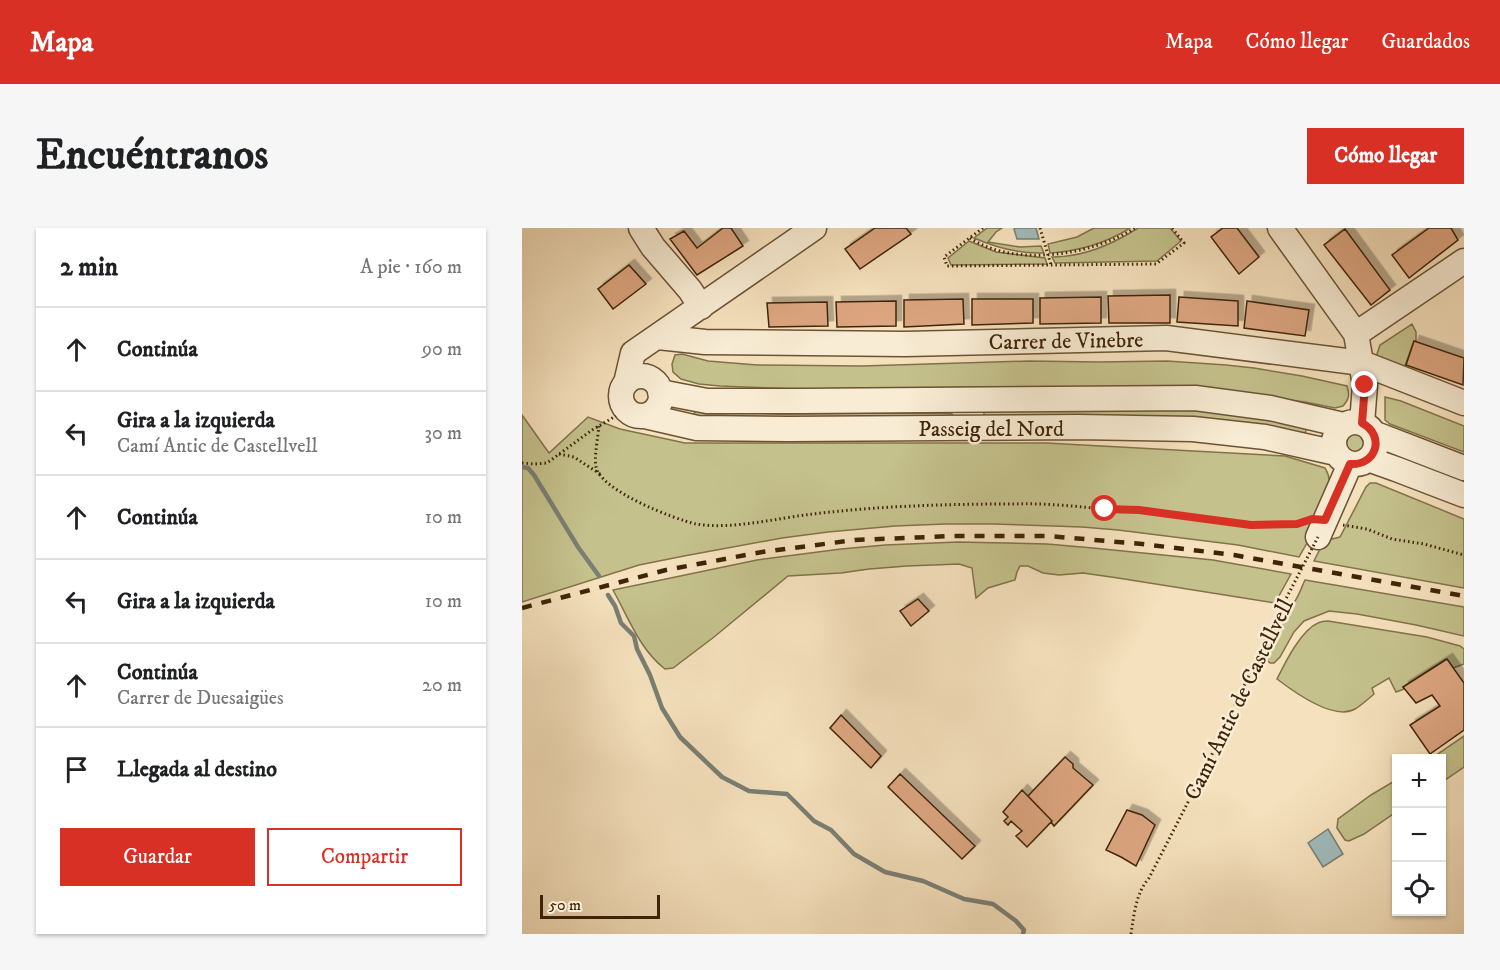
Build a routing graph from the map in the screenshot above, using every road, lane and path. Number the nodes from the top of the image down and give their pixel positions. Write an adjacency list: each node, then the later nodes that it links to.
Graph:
1 (641, 228): 12 (street)
2 (814, 228): 12 (street)
3 (983, 228): 8 (path)
4 (1040, 228): 9 (path)
5 (1135, 228): 9 (path)
6 (1172, 228): 11 (path)
7 (1289, 231): 13 (street)
8 (970, 238): 9 (path); 11 (path)
9 (1048, 255): 11 (path)
10 (1464, 261): 13 (street)
11 (1051, 266)
12 (700, 308): 14 (street)
13 (1356, 334): 15 (street)
14 (658, 337): 15 (street, Carrer de Vinebre); 16 (street)
15 (1362, 363): 18 (street, Carrer de Vinebre); 21 (street)
16 (626, 383): 17 (street); 19 (street)
17 (660, 392): 19 (street); 21 (street, Passeig del Nord)
18 (1464, 403)
19 (636, 413): 20 (path); 23 (street, Passeig del Nord)
20 (599, 426): 22 (path); 26 (path)
21 (1360, 427): 23 (street); 23 (street); 25 (street, Passeig del Nord)
22 (559, 454): 24 (path); 26 (path)
23 (1351, 459): 27 (street, Passeig del Nord); 28 (street)
24 (522, 464)
25 (1464, 468)
26 (600, 474): 28 (path)
27 (1464, 495)
28 (1322, 529): 29 (path); 30 (path, Camí Antic de Castellvell, bridge)
29 (1464, 555)
30 (1131, 934)

